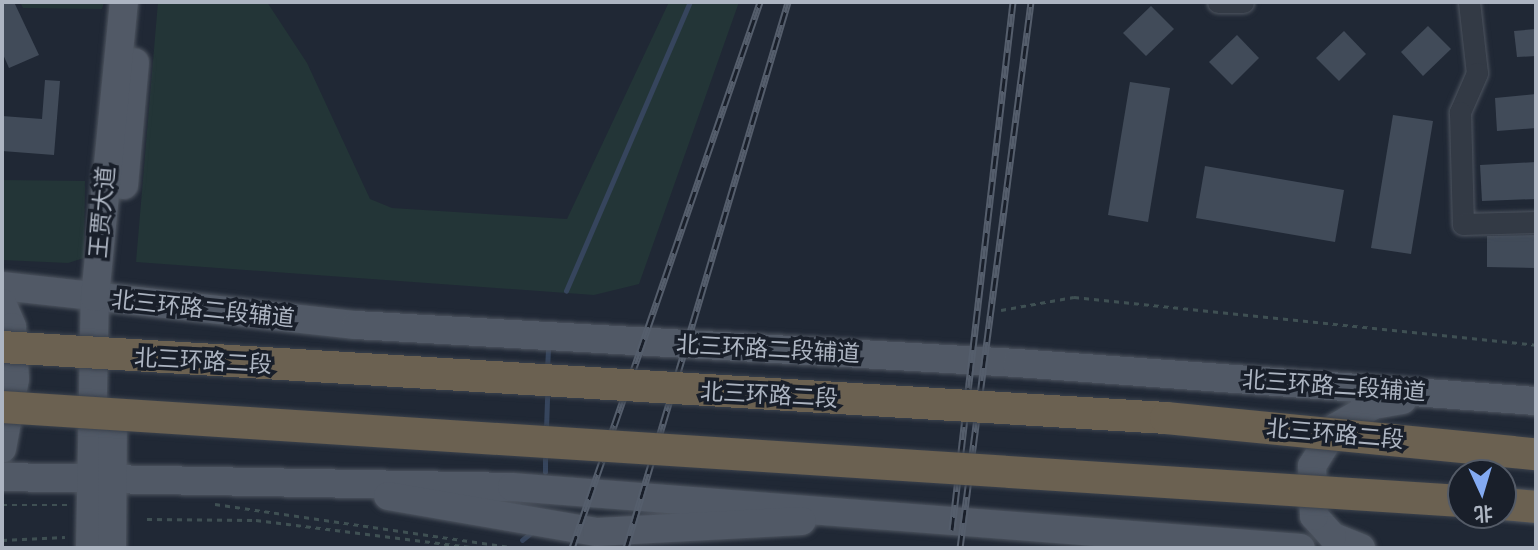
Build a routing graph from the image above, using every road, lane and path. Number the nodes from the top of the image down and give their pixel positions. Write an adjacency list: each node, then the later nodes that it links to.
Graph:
1 (124, 2): 8 (main road, 王贾大道)
2 (141, 2): 8 (main road, 王贾大道)
3 (1218, 2): 4 (street)
4 (1242, 2)
5 (1469, 2): 6 (street)
6 (1536, 222)
7 (2, 286): 8 (main road, 北三环路二段辅道)
8 (105, 298): 13 (main road, 北三环路二段辅道); 22 (main road, 王贾大道)
9 (2, 303): 18 (main road)
10 (1001, 310): 11 (path)
11 (1536, 345)
12 (2, 347): 19 (highway, 北三环路二段, bridge)
13 (1441, 394): 14 (main road, 北三环路二段辅道); 36 (main road)
14 (1536, 401)
15 (2, 407): 16 (highway, bridge)
16 (155, 419): 17 (highway, bridge); 23 (highway, bridge)
17 (2, 422)
18 (2, 449)
19 (1536, 454)
20 (2, 477): 22 (main road)
21 (310, 480): 22 (main road); 28 (main road); 28 (main road)
22 (99, 488): 25 (path); 31 (main road, 王贾大道); 32 (main road, 王贾大道)
23 (1447, 500)
24 (214, 503): 34 (path)
25 (2, 505)
26 (1517, 505): 27 (highway)
27 (1536, 507)
28 (867, 516): 35 (main road)
29 (147, 519): 33 (path)
30 (2, 540): 31 (path)
31 (77, 543)
32 (112, 548)
33 (478, 548)
34 (516, 548)
35 (1301, 548)
36 (1361, 548)

